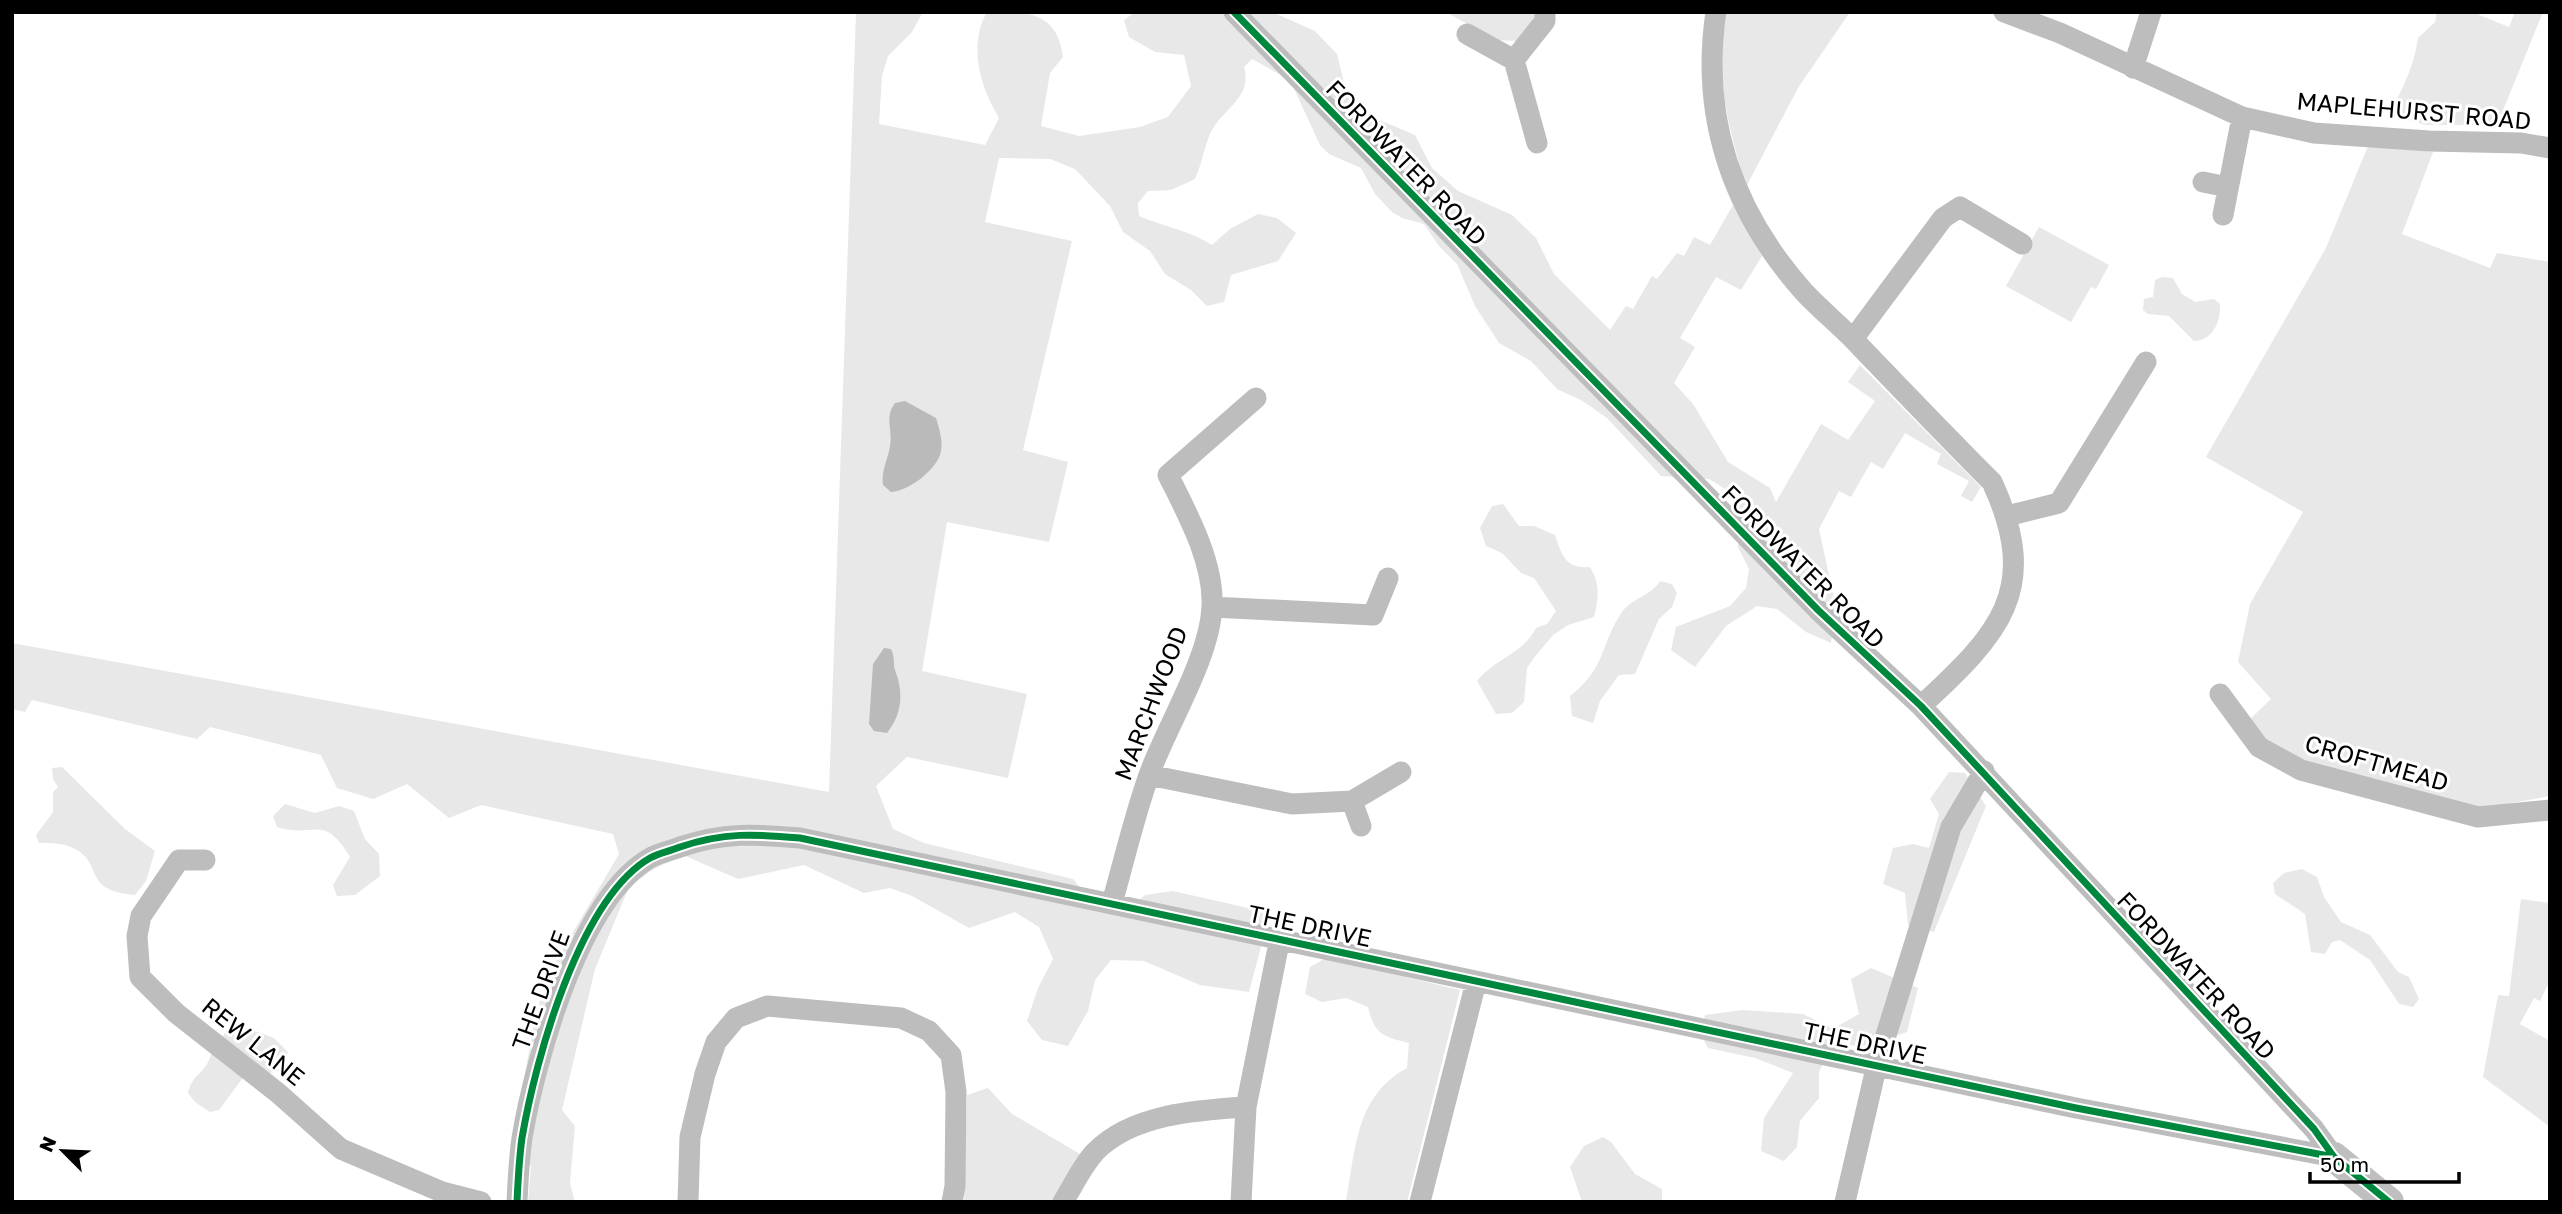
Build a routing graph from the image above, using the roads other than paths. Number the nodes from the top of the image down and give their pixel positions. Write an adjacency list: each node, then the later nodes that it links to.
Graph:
1 (1234, 12): 23 (street, FORDWATER ROAD)
2 (1545, 12): 7 (street)
3 (1716, 12): 16 (street)
4 (2004, 12): 8 (street, MAPLEHURST ROAD)
5 (2151, 12): 8 (street)
6 (1467, 34): 7 (street)
7 (1514, 60): 10 (street)
8 (2133, 68): 9 (street, MAPLEHURST ROAD)
9 (2242, 117): 11 (street, MAPLEHURST ROAD); 13 (street)
10 (1537, 143)
11 (2550, 148)
12 (2203, 183): 13 (street)
13 (2228, 187): 14 (street)
14 (2223, 215)
15 (2022, 244): 16 (street)
16 (1853, 339): 19 (street)
17 (2146, 362): 19 (street)
18 (1256, 398): 21 (street, MARCHWOOD)
19 (2007, 516): 23 (street)
20 (1388, 578): 21 (street)
21 (1212, 607): 26 (street, MARCHWOOD)
22 (2220, 694): 28 (street, CROFTMEAD)
23 (1921, 706): 24 (street, FORDWATER ROAD)
24 (1983, 771): 34 (street); 36 (street, FORDWATER ROAD)
25 (1401, 772): 27 (street)
26 (1149, 775): 27 (street); 31 (street, MARCHWOOD)
27 (1352, 801): 29 (street)
28 (2550, 810)
29 (1361, 826)
30 (205, 860): 37 (street, REW LANE)
31 (1112, 904): 32 (street, THE DRIVE); 38 (street, THE DRIVE)
32 (1280, 938): 33 (street, THE DRIVE); 35 (street)
33 (1476, 982): 34 (street, THE DRIVE); 43 (street)
34 (1877, 1064): 36 (street, THE DRIVE); 44 (street)
35 (1246, 1107): 41 (street); 42 (street)
36 (2334, 1157): 45 (street)
37 (481, 1202)
38 (517, 1202)
39 (688, 1202): 40 (street)
40 (952, 1202)
41 (1063, 1202)
42 (1241, 1202)
43 (1420, 1202)
44 (1844, 1202)
45 (2389, 1202)

